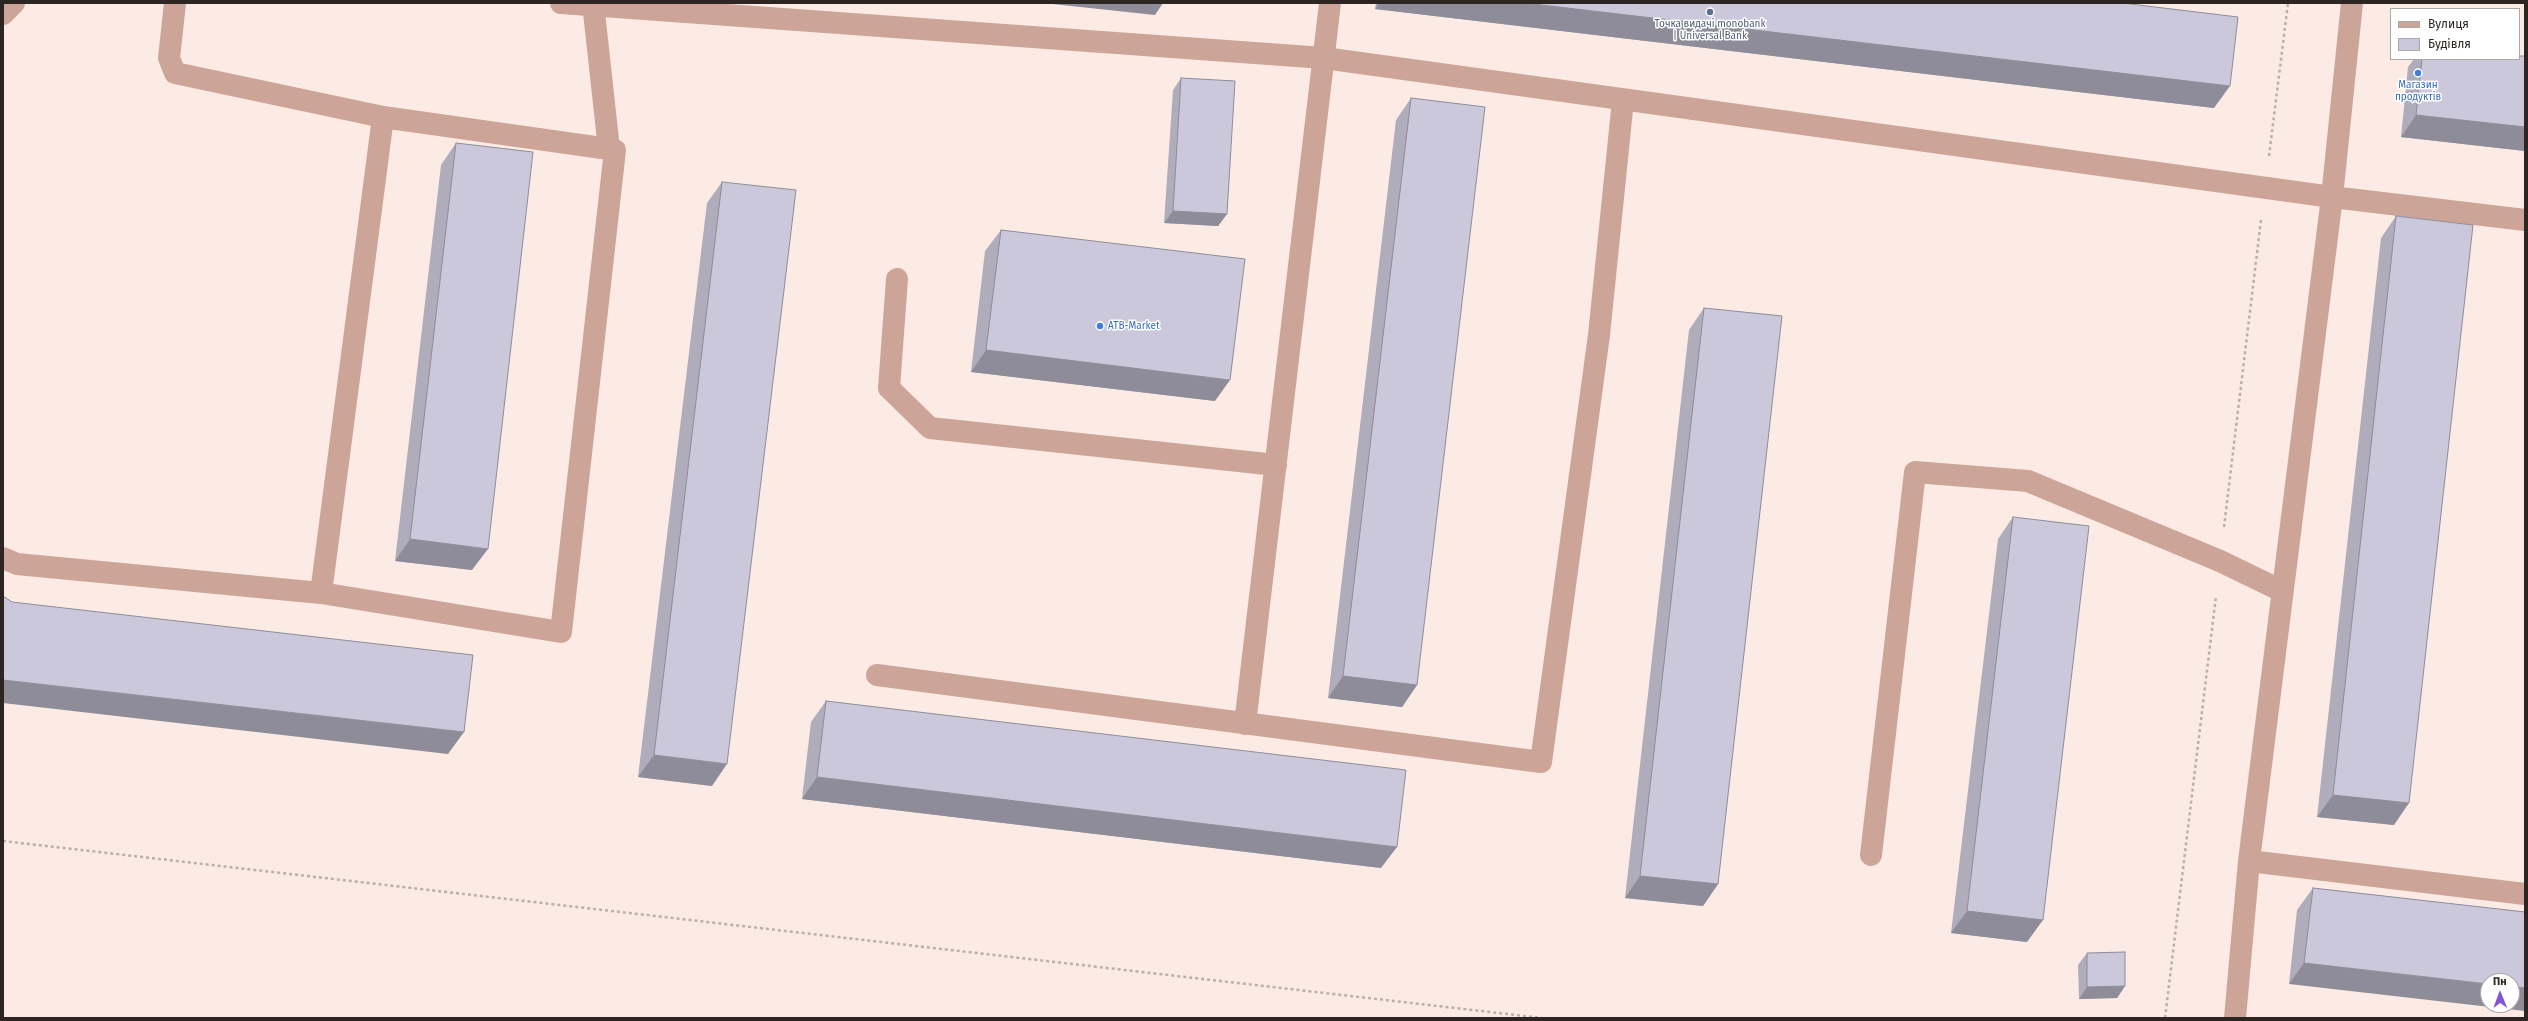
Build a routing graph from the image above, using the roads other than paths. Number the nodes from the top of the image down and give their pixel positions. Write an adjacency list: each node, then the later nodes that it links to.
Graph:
1 (14, 3): 7 (street)
2 (175, 3): 10 (street)
3 (561, 3): 6 (street)
4 (1330, 3): 8 (street)
5 (2352, 3): 12 (street)
6 (593, 5): 8 (street); 11 (street)
7 (3, 14)
8 (1324, 58): 9 (street); 15 (street)
9 (1623, 100): 12 (street); 20 (street)
10 (383, 117): 11 (street); 18 (street)
11 (609, 149): 18 (street)
12 (2332, 197): 13 (street); 17 (street)
13 (2525, 220)
14 (897, 279): 15 (street)
15 (1276, 465): 20 (street)
16 (3, 558): 18 (street)
17 (2282, 591): 21 (street); 22 (street)
18 (321, 593)
19 (877, 675): 20 (street)
20 (1245, 724)
21 (1871, 854)
22 (2249, 861): 23 (street); 24 (street)
23 (2525, 894)
24 (2234, 1018)

